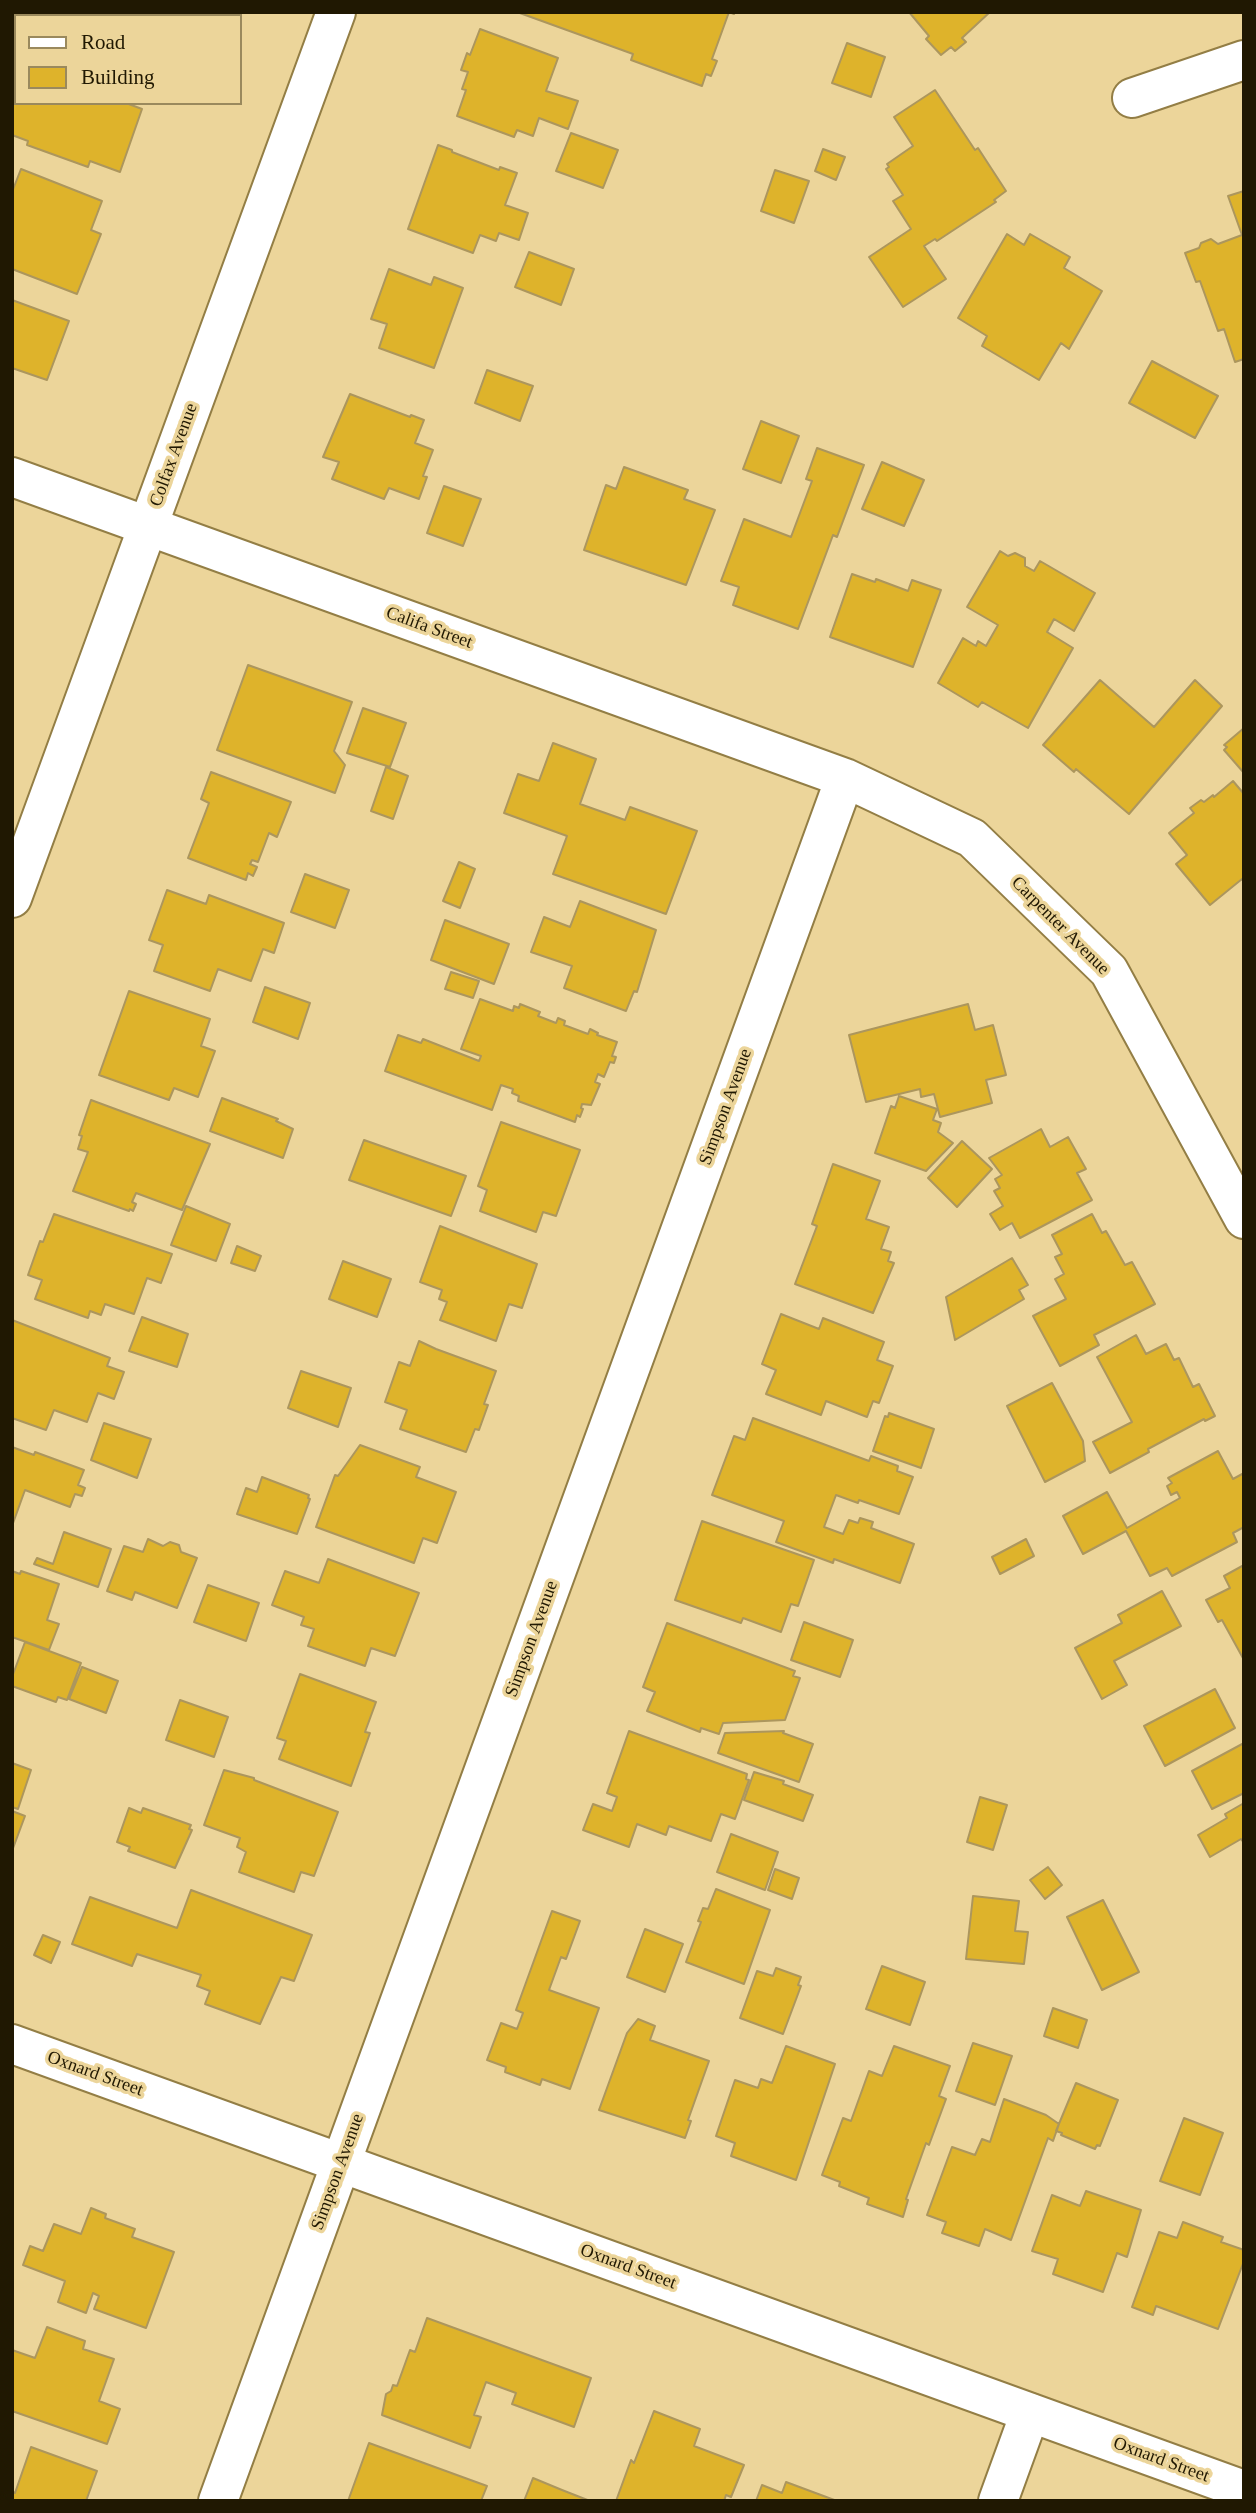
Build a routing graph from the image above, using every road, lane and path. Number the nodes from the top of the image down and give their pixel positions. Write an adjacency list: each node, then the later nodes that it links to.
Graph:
1 (336, 12): 5 (street, Colfax Avenue)
2 (1244, 60): 3 (street)
3 (1132, 98)
4 (12, 477): 5 (street, Califa Street)
5 (148, 526): 6 (street, Califa Street); 7 (street, Colfax Avenue)
6 (845, 778): 8 (street, Carpenter Avenue); 10 (street, Simpson Avenue)
7 (12, 898)
8 (1244, 1219)
9 (12, 2044): 10 (street, Oxnard Street)
10 (341, 2163): 11 (street, Oxnard Street); 13 (street, Simpson Avenue)
11 (1030, 2413): 12 (street, Oxnard Street); 14 (street)
12 (1244, 2490)
13 (218, 2501)
14 (998, 2501)

